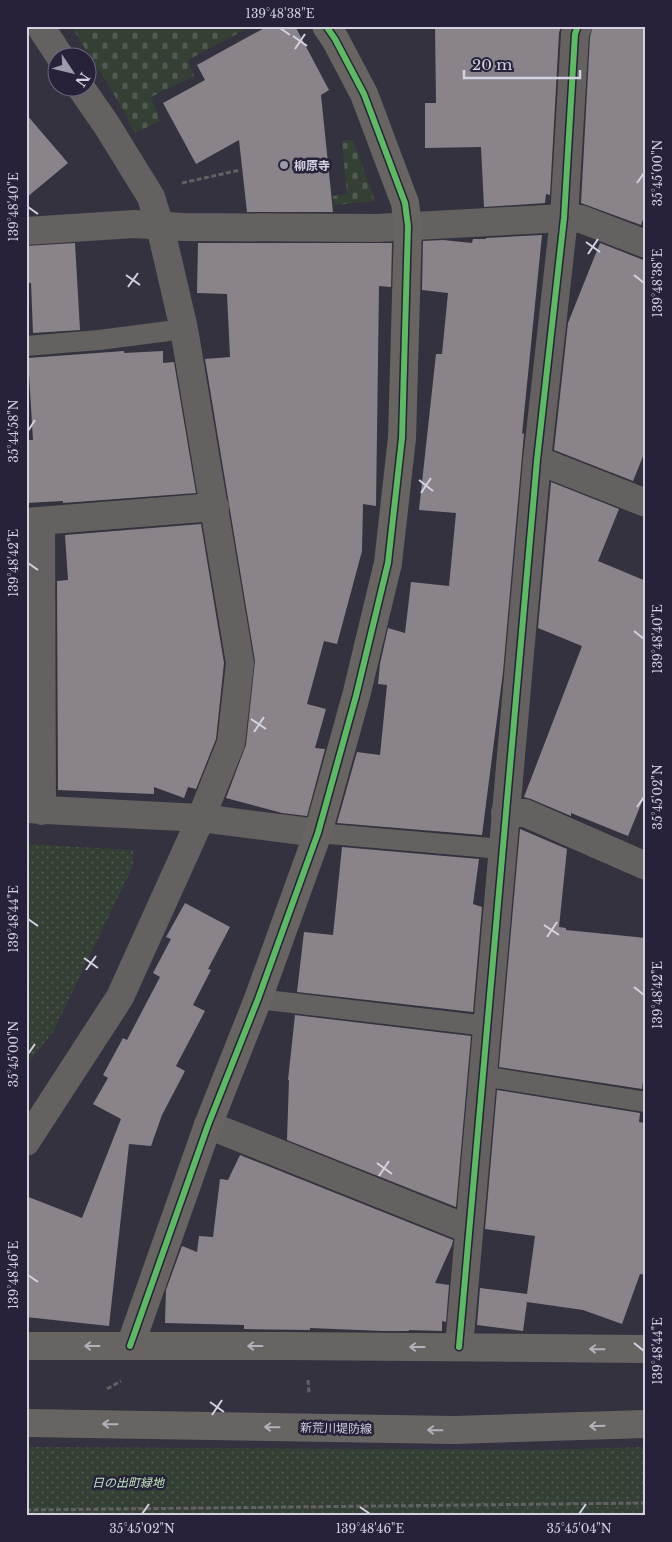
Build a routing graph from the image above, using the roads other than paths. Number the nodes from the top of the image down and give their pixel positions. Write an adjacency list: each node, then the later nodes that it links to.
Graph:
1 (40, 26): 4 (street)
2 (326, 26): 8 (street)
3 (578, 26): 6 (street)
4 (54, 48)
5 (88, 98): 7 (street)
6 (564, 218): 8 (street); 10 (street); 13 (street)
7 (160, 226): 8 (street); 9 (street); 11 (street)
8 (408, 226): 20 (street)
9 (26, 231)
10 (646, 244)
11 (184, 328): 12 (lane); 15 (street)
12 (26, 346)
13 (537, 460): 14 (street); 18 (street)
14 (646, 503)
15 (215, 507): 16 (street); 19 (street)
16 (34, 521): 17 (street)
17 (34, 810): 19 (street)
18 (505, 813): 21 (street); 22 (street)
19 (201, 818): 20 (street); 28 (street)
20 (318, 833): 21 (lane); 23 (street)
21 (502, 849): 24 (street)
22 (646, 866)
23 (258, 999): 24 (lane); 27 (street)
24 (486, 1026): 25 (street)
25 (482, 1076): 26 (lane); 29 (street)
26 (646, 1102)
27 (208, 1125): 29 (street); 31 (street)
28 (26, 1142)
29 (468, 1228): 32 (street)
30 (26, 1346): 31 (street, one-way to 30)
31 (130, 1346): 32 (street, one-way to 31)
32 (458, 1347): 33 (street, one-way to 32)
33 (646, 1349)
34 (26, 1423): 35 (street, 新荒川堤防線, one-way to 34)
35 (646, 1424)

